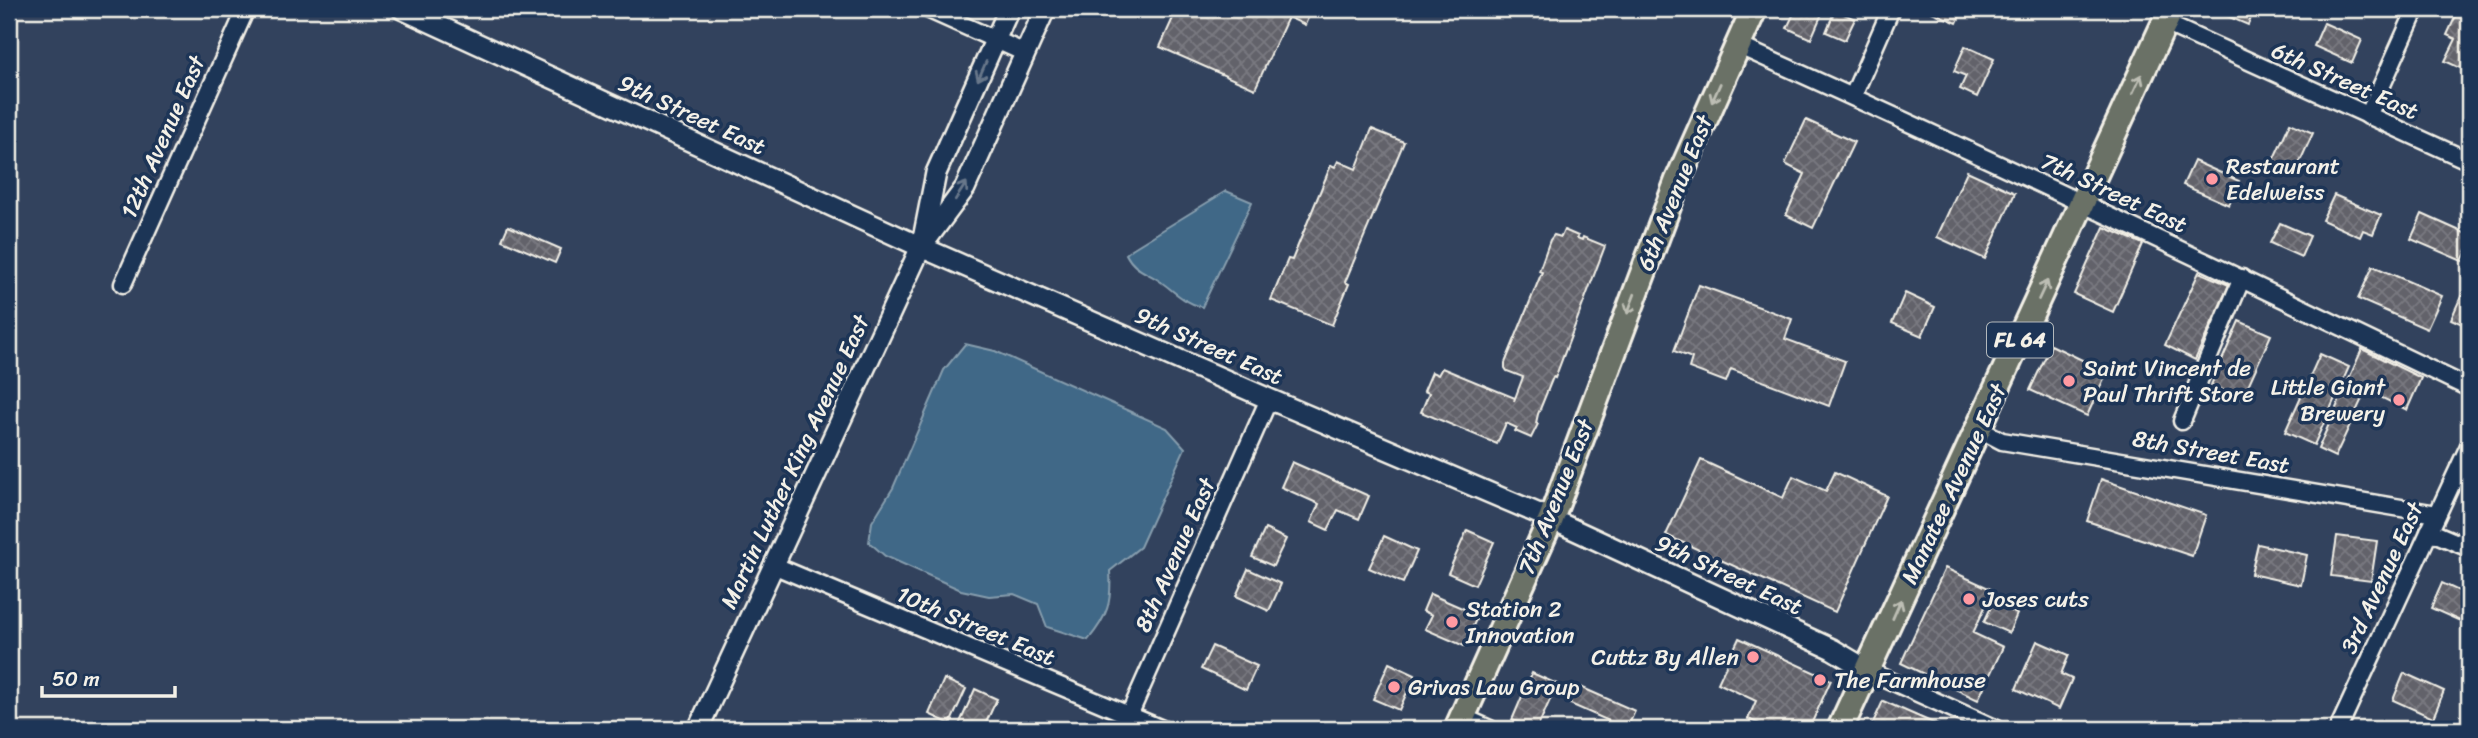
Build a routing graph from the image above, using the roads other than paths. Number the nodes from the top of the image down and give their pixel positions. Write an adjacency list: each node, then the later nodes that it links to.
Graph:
1 (246, 9): 19 (street, 12th Avenue East)
2 (402, 9): 17 (street, 9th Street East)
3 (927, 9): 10 (street)
4 (1009, 9): 10 (street, Martin Luther King Avenue East)
5 (1045, 9): 12 (street, Martin Luther King Avenue East)
6 (1754, 9): 11 (main road, 6th Avenue East)
7 (1891, 9): 13 (street)
8 (2416, 9): 14 (street)
9 (2168, 16): 14 (street, 6th Street East); 16 (main road, Manatee Avenue East / FL 64, one-way to 9)
10 (996, 40): 12 (street); 17 (street, Martin Luther King Avenue East, one-way to 17)
11 (1737, 45): 13 (street, 7th Street East); 20 (main road, 6th Avenue East, one-way to 20)
12 (1025, 53): 17 (street, Martin Luther King Avenue East, one-way to 12)
13 (1853, 96): 16 (street, 7th Street East)
14 (2368, 116): 15 (street, 6th Street East)
15 (2469, 161)
16 (2083, 204): 18 (street, 7th Street East); 24 (main road, Manatee Avenue East / FL 64, one-way to 16)
17 (921, 247): 22 (street, 9th Street East); 30 (street, Martin Luther King Avenue East)
18 (2242, 278): 21 (street, 7th Street East); 23 (street)
19 (123, 284)
20 (1602, 380): 27 (main road, 7th Avenue East)
21 (2469, 388)
22 (1269, 399): 27 (street, 9th Street East); 32 (street, 8th Avenue East)
23 (2182, 421)
24 (1979, 429): 26 (street, 8th Street East); 31 (main road, Manatee Avenue East / FL 64, one-way to 24)
25 (2469, 446): 26 (street, 3rd Avenue East)
26 (2437, 514): 28 (street, 3rd Avenue East)
27 (1551, 519): 31 (street, 9th Street East); 33 (main road, 7th Avenue East)
28 (2429, 531): 29 (street); 39 (street, 3rd Avenue East)
29 (2469, 548)
30 (772, 565): 32 (street, 10th Street East); 35 (street, Martin Luther King Avenue East)
31 (1869, 671): 34 (street, 9th Street East); 38 (main road, Manatee Avenue East / FL 64)
32 (1126, 722): 36 (street, 10th Street East)
33 (1460, 723): 37 (street)
34 (1986, 727)
35 (698, 729)
36 (1162, 729)
37 (1490, 729)
38 (1840, 729)
39 (2338, 729)

